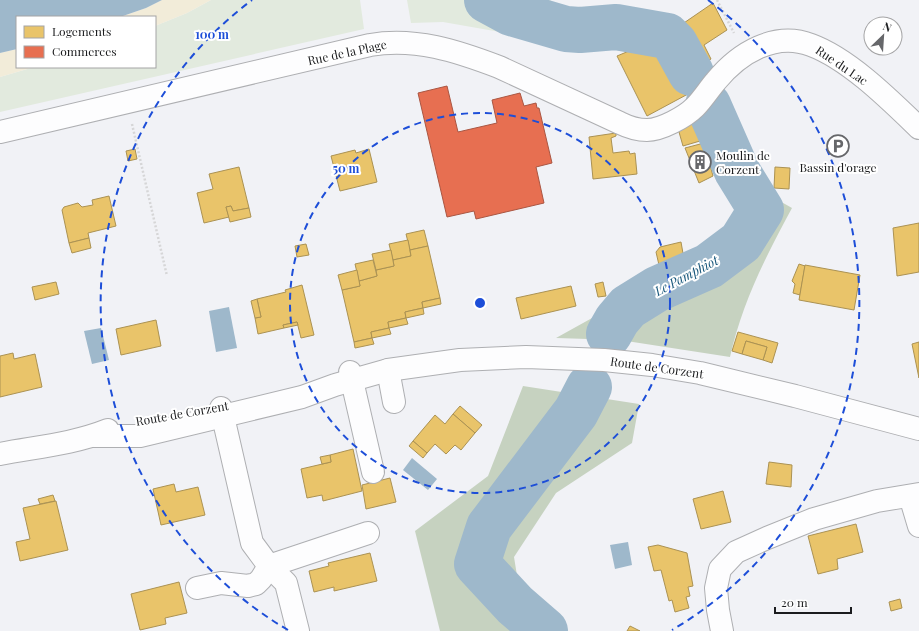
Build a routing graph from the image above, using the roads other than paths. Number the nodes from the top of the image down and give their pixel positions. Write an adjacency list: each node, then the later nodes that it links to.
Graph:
1 (701, 101): 2 (street, Rue du Lac); 3 (street, Rue de la Plage)
2 (919, 128)
3 (0, 132)
4 (388, 370): 5 (street, Route de Corzent); 6 (street); 8 (street, Route de Corzent)
5 (351, 376): 7 (street, Route de Corzent); 12 (street)
6 (394, 402)
7 (222, 412): 9 (street, Route de Corzent); 16 (street)
8 (919, 429)
9 (40, 448): 10 (street, Route de Corzent); 11 (street, Route de Corzent)
10 (0, 454)
11 (0, 465)
12 (374, 472)
13 (915, 495): 14 (street); 19 (street)
14 (919, 526)
15 (368, 533): 16 (street)
16 (269, 566): 17 (street); 18 (street)
17 (197, 588)
18 (298, 631)
19 (722, 631)

